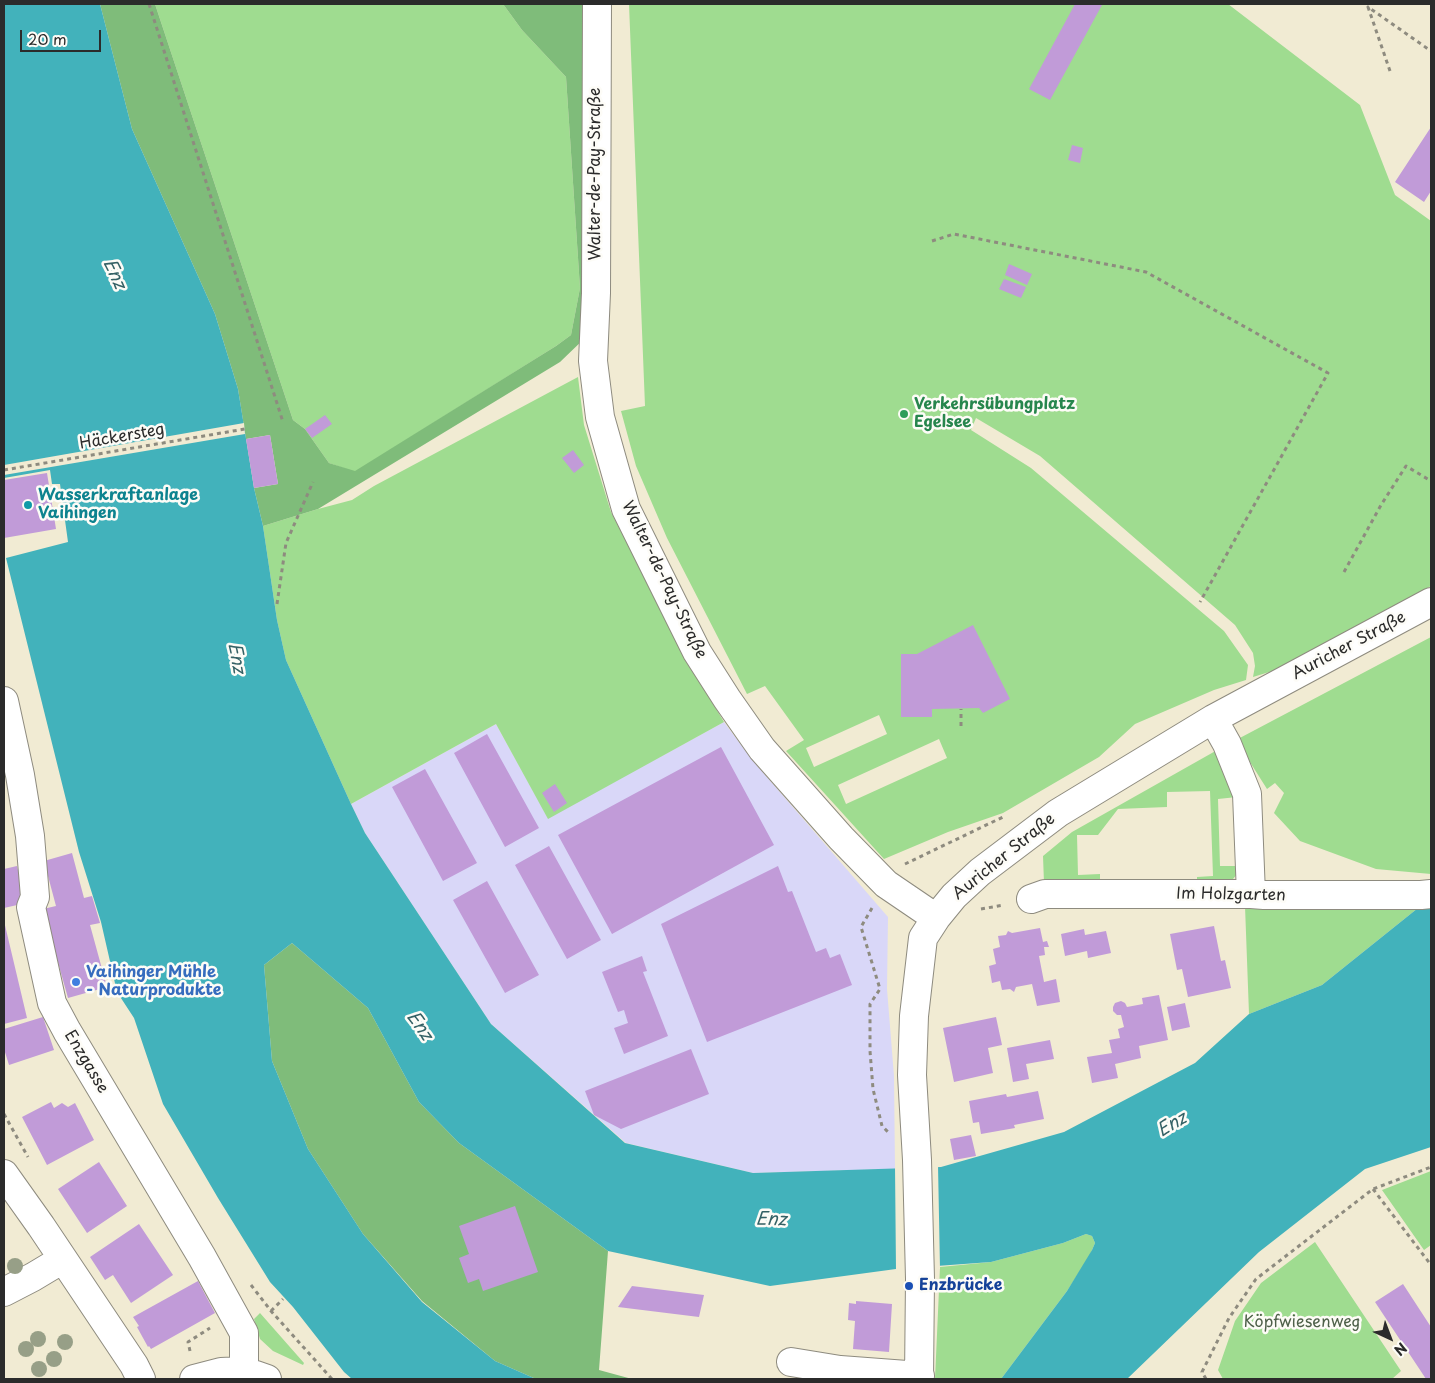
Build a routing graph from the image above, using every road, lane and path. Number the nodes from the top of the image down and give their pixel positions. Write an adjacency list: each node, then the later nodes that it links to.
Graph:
1 (149, 4): 7 (path)
2 (597, 4): 24 (street, Walter-de-Pay-Straße)
3 (1367, 5): 4 (path); 5 (path)
4 (1431, 51)
5 (1390, 71)
6 (932, 241): 13 (path)
7 (283, 422)
8 (244, 429): 9 (path, Häckersteg)
9 (4, 470)
10 (1431, 481): 12 (path)
11 (312, 482): 15 (path)
12 (1344, 572)
13 (1200, 602)
14 (1431, 602): 18 (street, Auricher Straße)
15 (277, 604)
16 (4, 701): 35 (street, Enzgasse)
17 (961, 709): 19 (path)
18 (1212, 719): 20 (street); 24 (street, Auricher Straße)
19 (961, 726)
20 (1251, 894): 21 (street, Im Holzgarten); 22 (street, Im Holzgarten)
21 (1431, 894)
22 (1031, 899)
23 (875, 903): 25 (path)
24 (936, 918): 25 (street, Auricher Straße)
25 (917, 1156): 36 (street, Auricher Straße)
26 (1431, 1167): 28 (path)
27 (4, 1174): 29 (street)
28 (1373, 1189): 30 (path); 39 (path)
29 (63, 1259): 31 (street); 37 (street)
30 (1431, 1266)
31 (4, 1292)
32 (283, 1299): 33 (path)
33 (271, 1312)
34 (791, 1362): 36 (street)
35 (256, 1375): 38 (street)
36 (920, 1378)
37 (141, 1379)
38 (194, 1379)
39 (1206, 1379)

